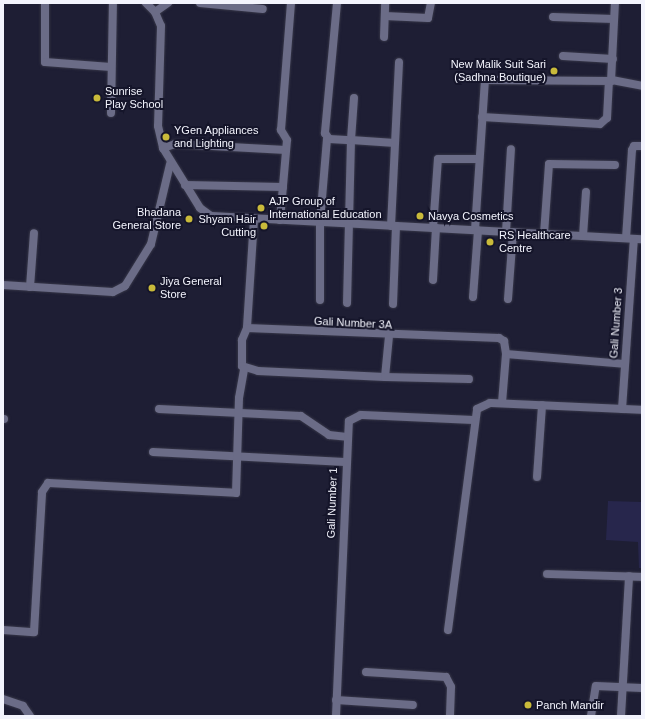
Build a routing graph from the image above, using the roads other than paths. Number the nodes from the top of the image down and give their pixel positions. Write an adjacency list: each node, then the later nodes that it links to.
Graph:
1 (45, 3): 20 (street)
2 (113, 3): 20 (street)
3 (146, 3): 12 (street)
4 (168, 3): 12 (street)
5 (200, 3): 11 (street)
6 (291, 3): 31 (street)
7 (337, 3): 26 (street)
8 (385, 3): 13 (street)
9 (432, 3): 13 (street)
10 (615, 3): 15 (street)
11 (263, 9)
12 (155, 12): 30 (street)
13 (385, 16): 16 (street)
14 (553, 17): 15 (street)
15 (614, 19): 18 (street)
16 (384, 37)
17 (563, 56): 18 (street)
18 (614, 59): 21 (street)
19 (400, 62): 28 (street)
20 (111, 67): 24 (street)
21 (611, 81): 22 (street); 25 (street); 25 (street)
22 (642, 86)
23 (354, 98): 27 (street)
24 (111, 113)
25 (482, 117): 33 (street)
26 (326, 138): 27 (street); 41 (street)
27 (351, 140): 28 (street); 42 (street)
28 (395, 143): 43 (street)
29 (642, 146): 50 (street, Gali Number 3)
30 (163, 148): 31 (street); 34 (street)
31 (286, 150): 37 (street)
32 (511, 150): 47 (street)
33 (479, 159): 44 (street); 45 (street)
34 (170, 164): 36 (street); 53 (street)
35 (615, 165): 48 (street)
36 (185, 185): 37 (street); 39 (street)
37 (283, 187): 40 (street)
38 (586, 192): 49 (street)
39 (254, 219): 40 (street); 59 (street)
40 (280, 220): 41 (street)
41 (320, 222): 42 (street); 56 (street)
42 (349, 224): 43 (street); 57 (street)
43 (393, 226): 44 (street); 58 (street)
44 (434, 228): 45 (street); 51 (street)
45 (476, 230): 47 (street); 54 (street)
46 (34, 232): 53 (street)
47 (510, 232): 48 (street); 55 (street)
48 (544, 234): 49 (street)
49 (582, 236): 50 (street)
50 (634, 239): 62 (street, Gali Number 3)
51 (434, 280)
52 (3, 285): 53 (street)
53 (30, 287)
54 (473, 297)
55 (508, 299)
56 (320, 300)
57 (347, 303)
58 (393, 304)
59 (247, 328): 60 (street, Gali Number 3A); 63 (street)
60 (389, 336): 61 (street, Gali Number 3A); 64 (street)
61 (506, 354): 62 (street); 66 (street)
62 (624, 364): 69 (street, Gali Number 3)
63 (244, 368): 64 (street); 71 (street)
64 (385, 377): 65 (street)
65 (469, 379)
66 (502, 403): 67 (street); 72 (street)
67 (542, 405): 69 (street); 77 (street)
68 (159, 409): 71 (street)
69 (622, 409): 70 (street)
70 (642, 410)
71 (238, 414): 73 (street); 75 (street)
72 (476, 420): 73 (street, Gali Number 1); 82 (street)
73 (347, 437): 76 (street, Gali Number 1)
74 (153, 452): 75 (street)
75 (238, 457): 76 (street); 81 (street)
76 (345, 462): 87 (street, Gali Number 1)
77 (537, 477)
78 (547, 574): 79 (street)
79 (629, 576): 80 (street); 84 (street)
80 (642, 577)
81 (3, 630)
82 (448, 630)
83 (366, 672): 91 (street)
84 (623, 687): 85 (street); 92 (street); 93 (street)
85 (642, 688)
86 (3, 699): 89 (street)
87 (336, 700): 88 (street); 90 (street, Gali Number 1)
88 (413, 704)
89 (30, 716)
90 (336, 716)
91 (450, 716)
92 (591, 716)
93 (621, 716)

